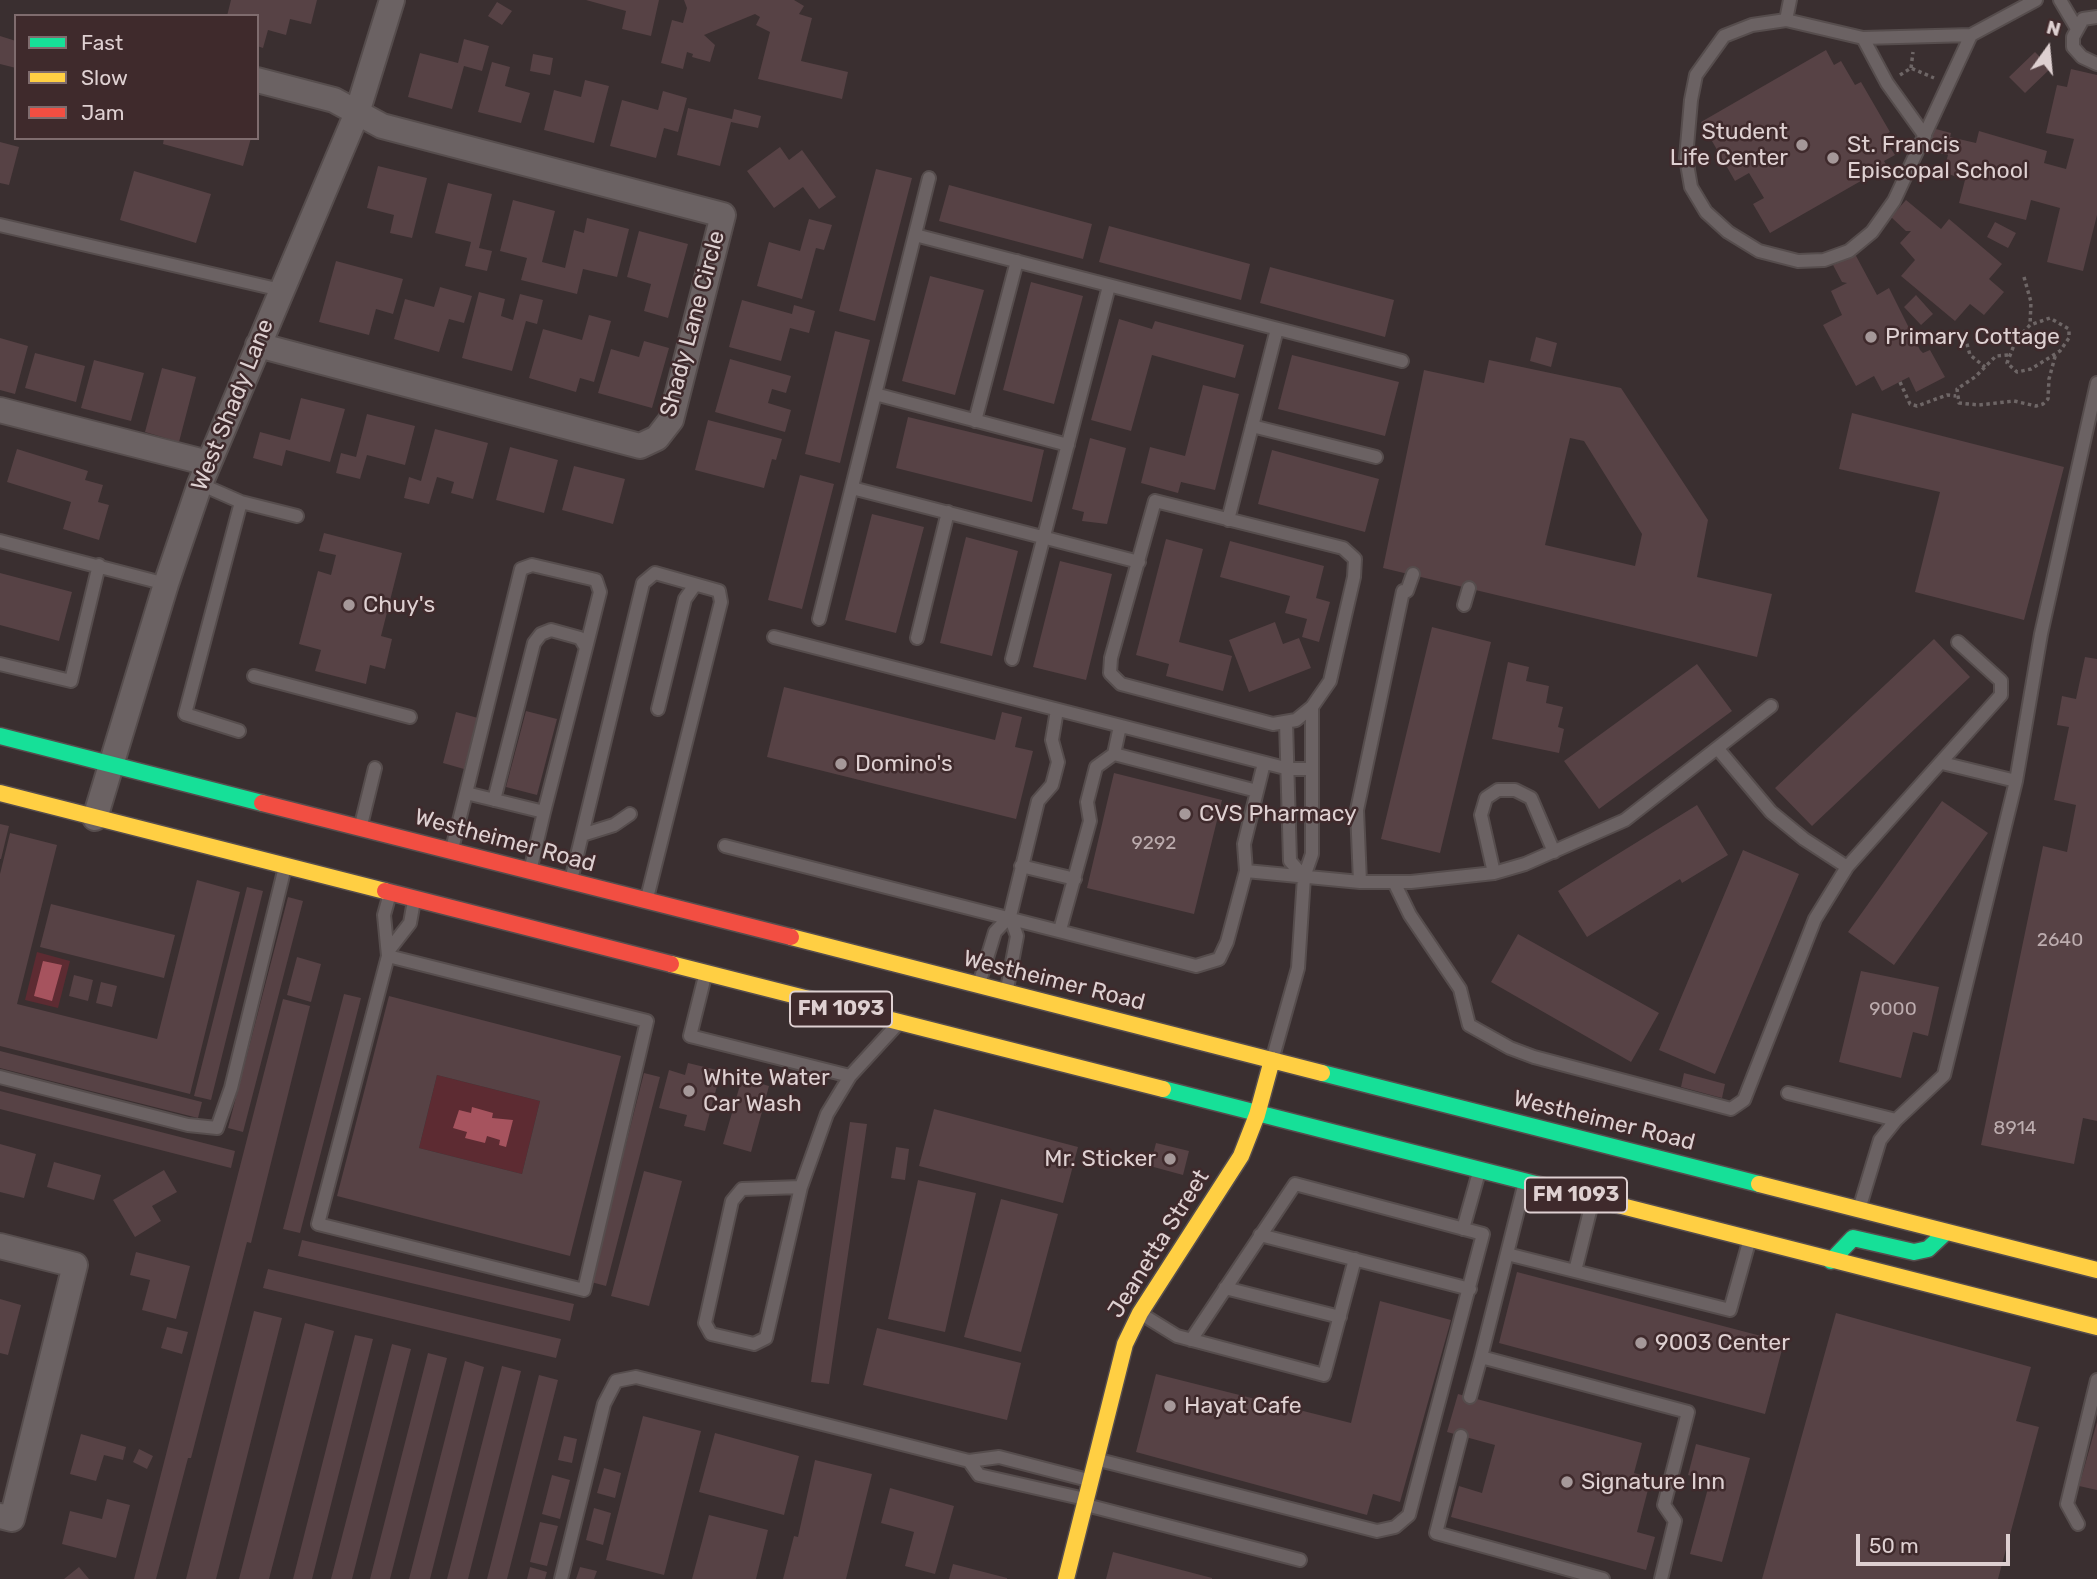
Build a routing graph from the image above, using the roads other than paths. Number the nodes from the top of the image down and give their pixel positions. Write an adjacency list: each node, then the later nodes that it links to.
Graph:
1 (392, 0): 12 (street, West Shady Lane)
2 (1790, 0): 6 (lane)
3 (2036, 0): 8 (lane)
4 (2060, 0): 7 (lane)
5 (2097, 17): 7 (lane)
6 (1786, 20): 9 (lane); 13 (lane)
7 (2076, 27): 10 (lane)
8 (1971, 35): 9 (lane); 13 (lane)
9 (1863, 37): 13 (lane)
10 (2097, 64)
11 (259, 81): 12 (street)
12 (357, 113): 19 (street, West Shady Lane); 21 (street, Shady Lane Circle)
13 (1925, 136)
14 (929, 178): 16 (lane)
15 (0, 225): 19 (lane)
16 (915, 235): 17 (lane); 24 (lane)
17 (1017, 261): 18 (lane); 26 (lane)
18 (1109, 286): 20 (lane); 28 (lane)
19 (281, 290): 21 (street, West Shady Lane)
20 (1277, 329): 22 (lane); 27 (lane)
21 (258, 345): 30 (street, West Shady Lane)
22 (1402, 361)
23 (2097, 383): 70 (lane)
24 (875, 394): 26 (lane); 31 (lane)
25 (0, 411): 30 (street)
26 (975, 421): 28 (lane)
27 (1252, 426): 29 (lane); 35 (lane)
28 (1068, 445): 36 (lane)
29 (1376, 457)
30 (204, 474): 32 (lane); 41 (street, West Shady Lane)
31 (852, 488): 33 (lane); 45 (lane)
32 (241, 502): 34 (lane); 60 (lane)
33 (948, 512): 36 (lane); 47 (lane)
34 (297, 516)
35 (1228, 520): 38 (lane); 54 (lane)
36 (1044, 537): 38 (lane); 50 (lane)
37 (0, 541): 39 (lane)
38 (1139, 562): 58 (lane)
39 (99, 565): 41 (lane); 51 (lane)
40 (1413, 575): 98 (lane)
41 (166, 584): 66 (street, West Shady Lane)
42 (695, 584): 55 (lane); 80 (lane); 102 (lane)
43 (1469, 588): 44 (lane)
44 (1464, 605)
45 (819, 619)
46 (774, 637): 56 (lane)
47 (917, 638)
48 (1958, 642): 65 (lane)
49 (586, 648): 73 (lane); 74 (lane); 75 (lane)
50 (1012, 659)
51 (0, 664)
52 (254, 676): 57 (lane)
53 (1771, 706): 62 (lane)
54 (1312, 707): 58 (lane); 69 (lane)
55 (658, 709)
56 (1057, 710): 59 (lane); 88 (lane)
57 (410, 717)
58 (1286, 722): 68 (lane)
59 (1120, 726): 63 (lane); 64 (lane)
60 (239, 731)
61 (0, 736): 66 (main road, Westheimer Road / FM 1093)
62 (1718, 749): 85 (lane); 89 (lane)
63 (1114, 754): 71 (lane); 96 (lane)
64 (1264, 763): 68 (lane); 71 (lane)
65 (1942, 763): 70 (lane); 89 (lane)
66 (110, 764): 77 (street, West Shady Lane); 78 (main road, Westheimer Road / FM 1093)
67 (375, 768): 78 (lane)
68 (1289, 769): 69 (lane); 95 (lane)
69 (1312, 769): 95 (lane)
70 (2016, 781): 120 (lane)
71 (1257, 791): 92 (lane)
72 (0, 793): 77 (main road, FM 1093)
73 (466, 793): 74 (lane); 84 (lane)
74 (494, 800): 75 (lane)
75 (544, 812): 91 (lane)
76 (630, 814): 80 (lane)
77 (95, 818): 81 (main road, FM 1093)
78 (361, 826): 82 (main road); 84 (main road, Westheimer Road / FM 1093)
79 (234, 833): 81 (main road)
80 (582, 835): 97 (lane)
81 (197, 842): 87 (main road, FM 1093)
82 (353, 842)
83 (725, 846): 103 (lane)
84 (452, 850): 86 (main road, Westheimer Road / FM 1093)
85 (1554, 852): 94 (lane); 94 (lane)
86 (486, 860): 90 (main road); 91 (main road, Westheimer Road / FM 1093)
87 (286, 864): 100 (main road, FM 1093); 117 (lane)
88 (1020, 866): 96 (lane); 103 (lane)
89 (1847, 867): 99 (lane)
90 (447, 868)
91 (530, 871): 97 (main road, Westheimer Road / FM 1093)
92 (1246, 871): 95 (lane); 107 (lane)
93 (396, 872): 100 (main road)
94 (1494, 873): 99 (lane)
95 (1304, 877): 98 (lane); 115 (lane)
96 (1075, 879): 107 (lane)
97 (571, 882): 102 (main road, Westheimer Road / FM 1093)
98 (1360, 882): 99 (lane)
99 (1394, 882)
100 (391, 890): 101 (main road, FM 1093); 109 (lane)
101 (415, 897): 106 (main road, FM 1093); 109 (lane)
102 (646, 901): 105 (main road, Westheimer Road / FM 1093)
103 (1010, 916): 107 (lane); 111 (lane); 112 (lane)
104 (561, 917): 106 (main road)
105 (708, 917): 108 (main road); 111 (main road, Westheimer Road / FM 1093)
106 (545, 930): 110 (main road, FM 1093)
107 (1060, 930)
108 (698, 933)
109 (389, 953): 109 (lane)
110 (708, 967): 114 (main road, FM 1093); 116 (lane)
111 (979, 986): 112 (main road, Westheimer Road / FM 1093); 113 (main road)
112 (1006, 993): 115 (main road, Westheimer Road / FM 1093)
113 (946, 994)
114 (899, 1024): 116 (lane); 119 (main road, FM 1093)
115 (1272, 1060): 119 (main road, Jeanetta Street); 122 (main road, Westheimer Road / FM 1093)
116 (850, 1076): 125 (lane)
117 (0, 1077)
118 (1788, 1093): 120 (lane)
119 (1257, 1115): 121 (main road, FM 1093); 141 (main road, Jeanetta Street)
120 (1896, 1120): 128 (lane)
121 (1479, 1172): 123 (main road, FM 1093); 129 (lane)
122 (1754, 1182): 126 (main road); 128 (main road, Westheimer Road / FM 1093)
123 (1525, 1183): 127 (main road, FM 1093); 134 (lane)
124 (1608, 1185): 127 (main road)
125 (801, 1187): 125 (lane)
126 (1702, 1188)
127 (1593, 1199): 132 (main road, FM 1093); 138 (lane)
128 (1859, 1209): 130 (main road, Westheimer Road / FM 1093)
129 (1463, 1229): 131 (lane); 140 (lane)
130 (1946, 1231): 136 (main road); 137 (main road, Westheimer Road / FM 1093)
131 (1260, 1235): 135 (lane); 139 (lane)
132 (1749, 1240): 136 (main road, FM 1093); 138 (lane)
133 (0, 1246): 153 (street)
134 (1507, 1254): 138 (lane); 145 (lane)
135 (1355, 1259): 140 (lane); 142 (lane)
136 (1831, 1261): 143 (main road, FM 1093)
137 (2097, 1270)
138 (1575, 1271)
139 (1225, 1288): 142 (lane); 144 (lane)
140 (1469, 1289): 149 (lane)
141 (1140, 1313): 144 (lane); 149 (main road, Jeanetta Street)
142 (1340, 1318): 144 (lane)
143 (2097, 1327)
144 (1191, 1340)
145 (1481, 1357): 147 (lane); 159 (lane)
146 (2097, 1381): 154 (lane)
147 (1470, 1397)
148 (1461, 1436): 158 (lane)
149 (1095, 1459): 151 (main road, Jeanetta Street)
150 (969, 1461): 151 (lane); 152 (lane); 156 (lane)
151 (1089, 1480): 152 (main road, Jeanetta Street)
152 (1084, 1501): 155 (lane); 157 (main road, Jeanetta Street)
153 (6, 1517)
154 (2078, 1524)
155 (1300, 1560)
156 (561, 1579)
157 (1066, 1579)
158 (1603, 1579)
159 (1661, 1579)

